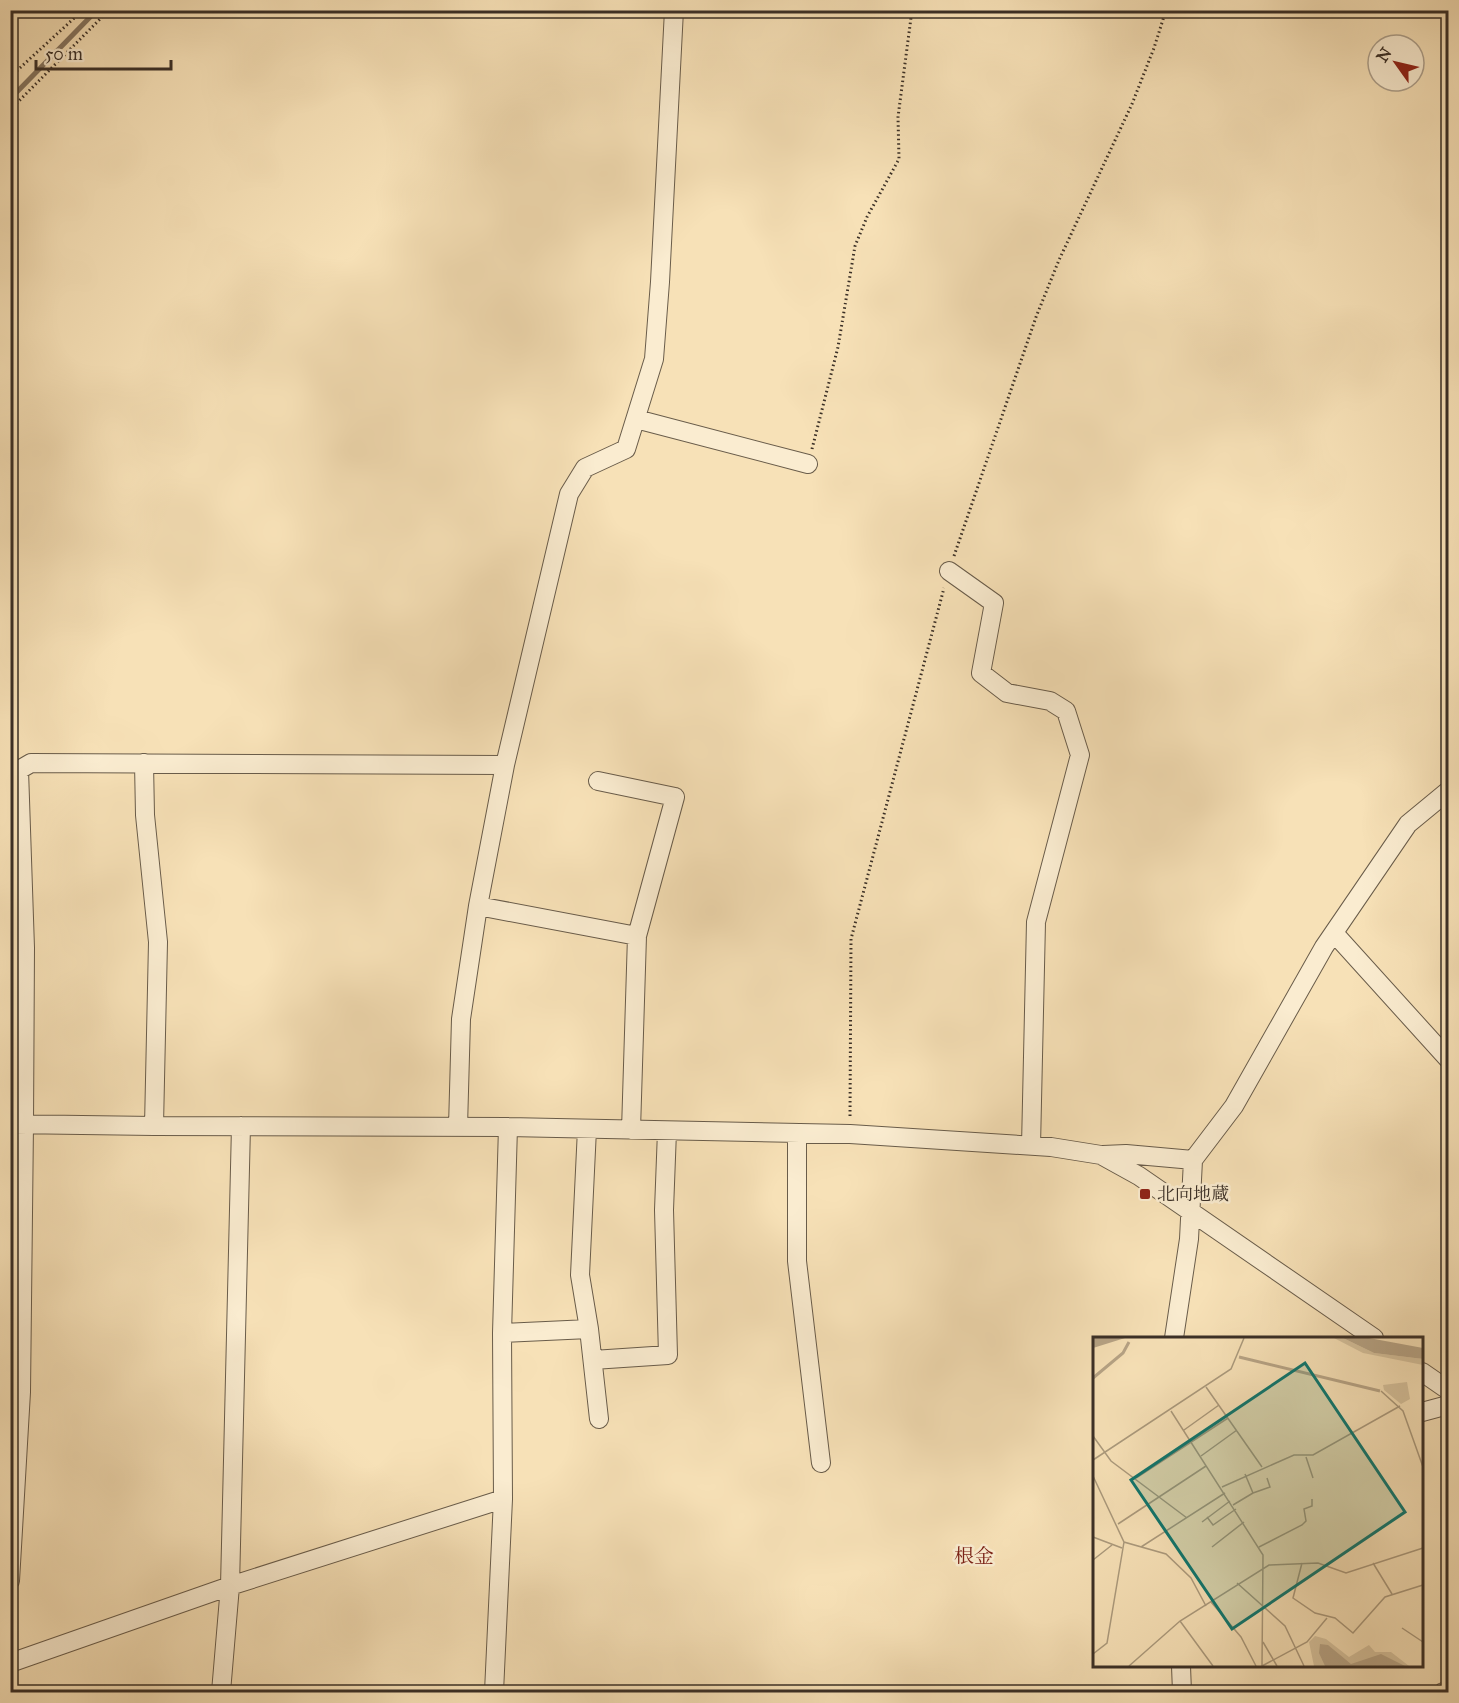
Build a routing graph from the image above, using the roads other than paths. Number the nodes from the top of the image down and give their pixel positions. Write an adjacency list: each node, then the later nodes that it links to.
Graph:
1 (675, 10): 2 (street)
2 (636, 419): 3 (street); 6 (street)
3 (808, 464)
4 (950, 571): 23 (street)
5 (144, 763): 6 (street); 7 (street); 15 (street)
6 (505, 765): 10 (street)
7 (15, 770): 14 (street)
8 (598, 781): 12 (street)
9 (1449, 791): 11 (street)
10 (478, 906): 12 (street); 17 (street)
11 (1334, 933): 13 (street); 25 (street)
12 (637, 936): 20 (street)
13 (1449, 1059)
14 (17, 1124): 15 (street); 39 (street)
15 (154, 1126): 16 (street)
16 (241, 1126): 17 (street); 40 (street)
17 (458, 1127): 18 (street)
18 (508, 1128): 19 (street); 28 (street)
19 (587, 1129): 20 (street); 27 (street)
20 (631, 1130): 21 (street)
21 (667, 1131): 22 (street); 31 (street)
22 (797, 1134): 23 (street); 37 (street)
23 (1031, 1146): 24 (street)
24 (1101, 1155): 25 (street); 26 (street)
25 (1193, 1160): 26 (street)
26 (1191, 1212): 29 (street); 30 (street)
27 (589, 1329): 28 (street); 31 (street)
28 (502, 1334): 38 (street)
29 (1174, 1337)
30 (1373, 1337)
31 (593, 1360): 36 (street)
32 (1423, 1373): 33 (street)
33 (1449, 1390)
34 (1449, 1405): 35 (street)
35 (1423, 1412)
36 (599, 1419)
37 (821, 1463)
38 (504, 1499): 40 (street); 45 (street)
39 (10, 1581)
40 (230, 1586): 41 (street); 44 (street)
41 (10, 1663)
42 (1181, 1667): 46 (street)
43 (1449, 1691): 47 (street)
44 (220, 1692)
45 (494, 1692)
46 (1182, 1692)
47 (1443, 1692)

